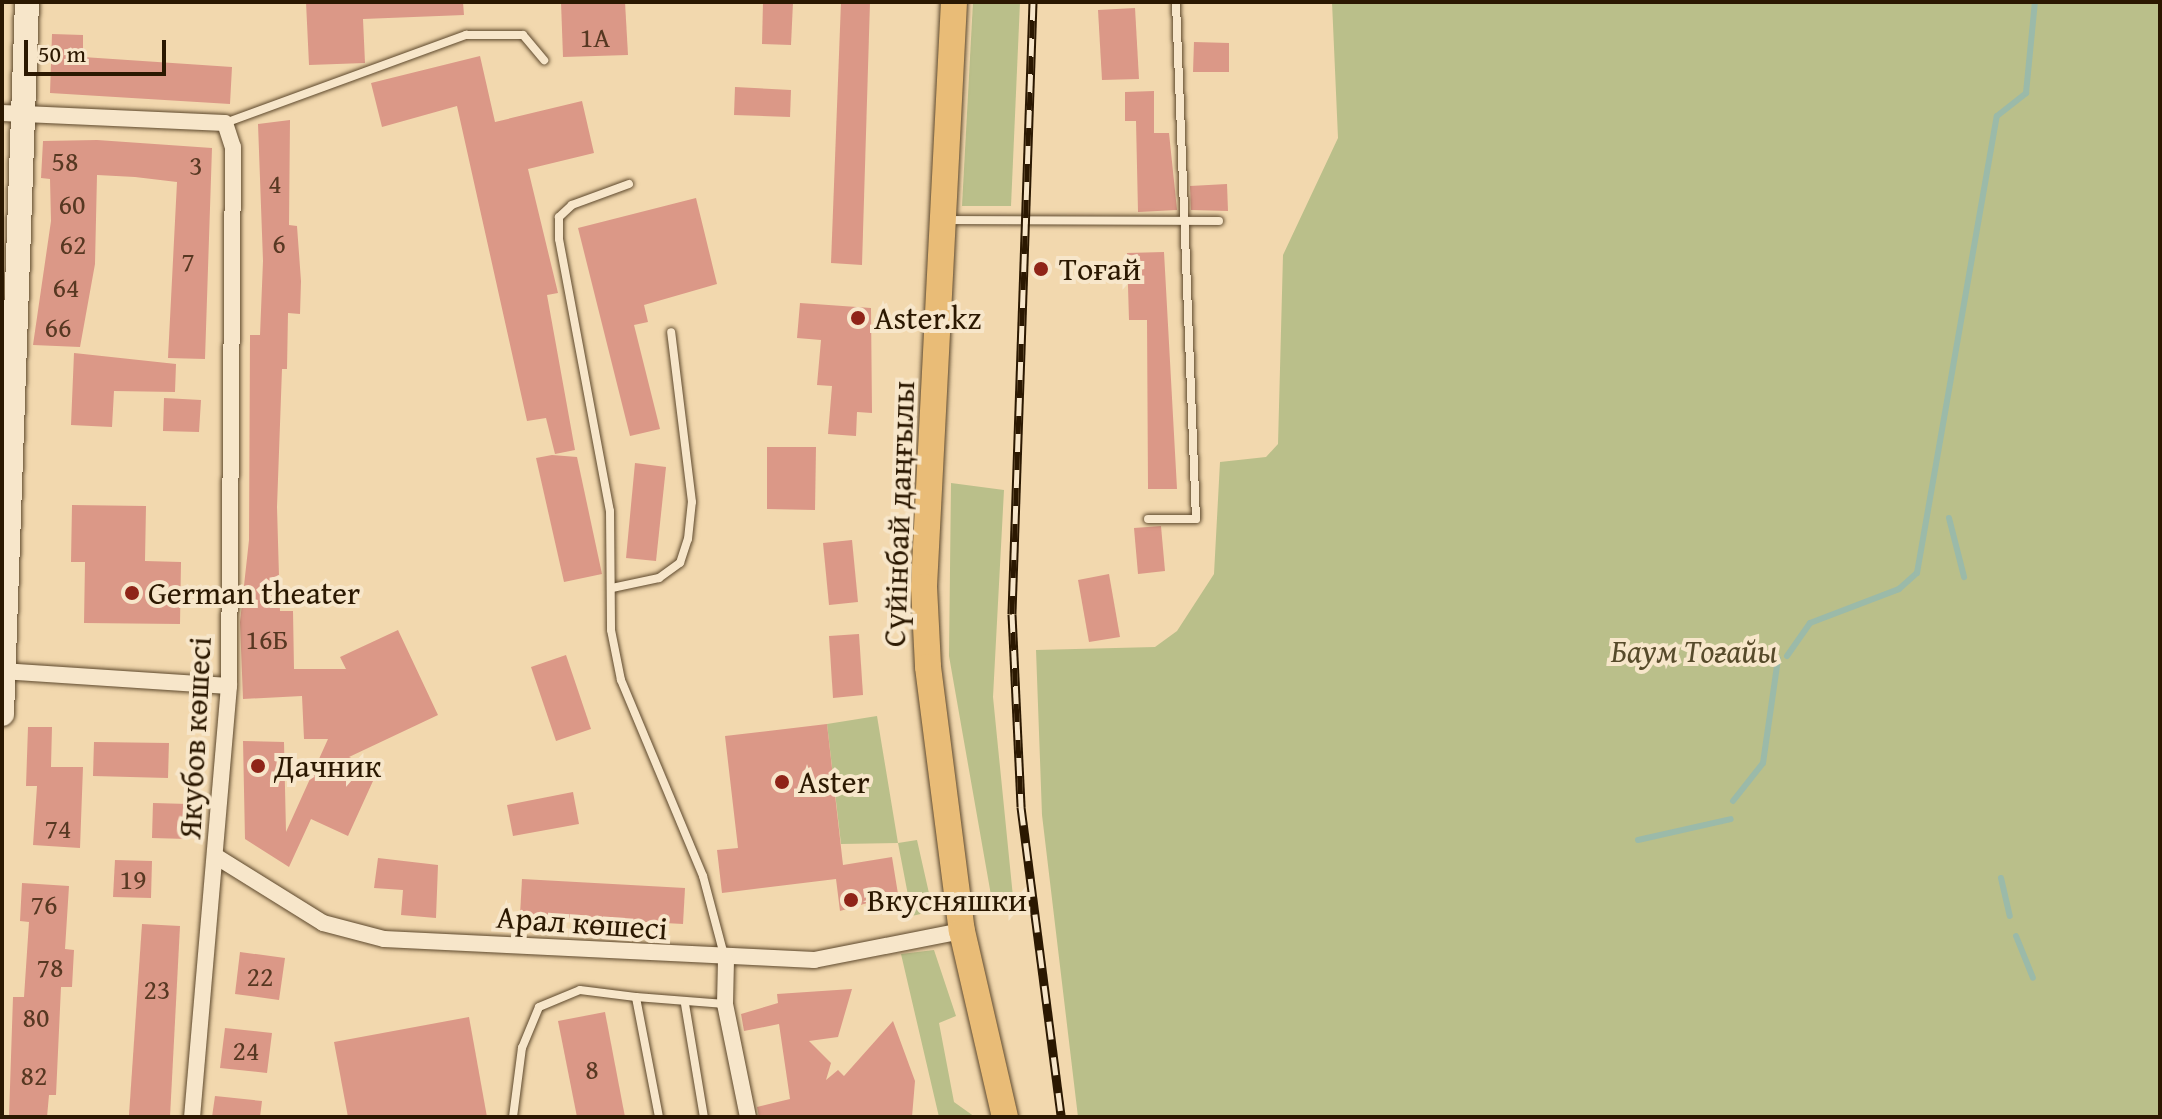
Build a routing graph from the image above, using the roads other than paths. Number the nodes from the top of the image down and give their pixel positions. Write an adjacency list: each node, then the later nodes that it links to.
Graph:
1 (27, 2): 5 (main road)
2 (954, 2): 8 (main road, Сүйінбай даңғылы)
3 (1176, 2): 9 (lane)
4 (544, 60): 6 (lane)
5 (12, 113): 6 (street); 14 (main road)
6 (225, 123): 15 (street, Якубов көшесі)
7 (629, 184): 13 (lane)
8 (944, 220): 9 (lane); 18 (main road, Сүйінбай даңғылы)
9 (1185, 221): 10 (lane); 12 (lane)
10 (1219, 221)
11 (671, 332): 13 (lane)
12 (1148, 519)
13 (612, 588): 19 (lane)
14 (3, 671): 15 (street); 16 (main road)
15 (229, 686): 17 (street, Якубов көшесі)
16 (2, 714)
17 (217, 857): 19 (street, Арал көшесі); 23 (street, Якубов көшесі)
18 (962, 931): 19 (street, Арал көшесі); 28 (main road, Сүйінбай даңғылы)
19 (726, 960): 22 (street)
20 (636, 997): 21 (lane); 24 (lane); 25 (lane)
21 (685, 1004): 22 (lane); 26 (lane)
22 (725, 1004): 27 (street)
23 (192, 1117)
24 (513, 1117)
25 (659, 1117)
26 (704, 1117)
27 (748, 1117)
28 (1005, 1117)

